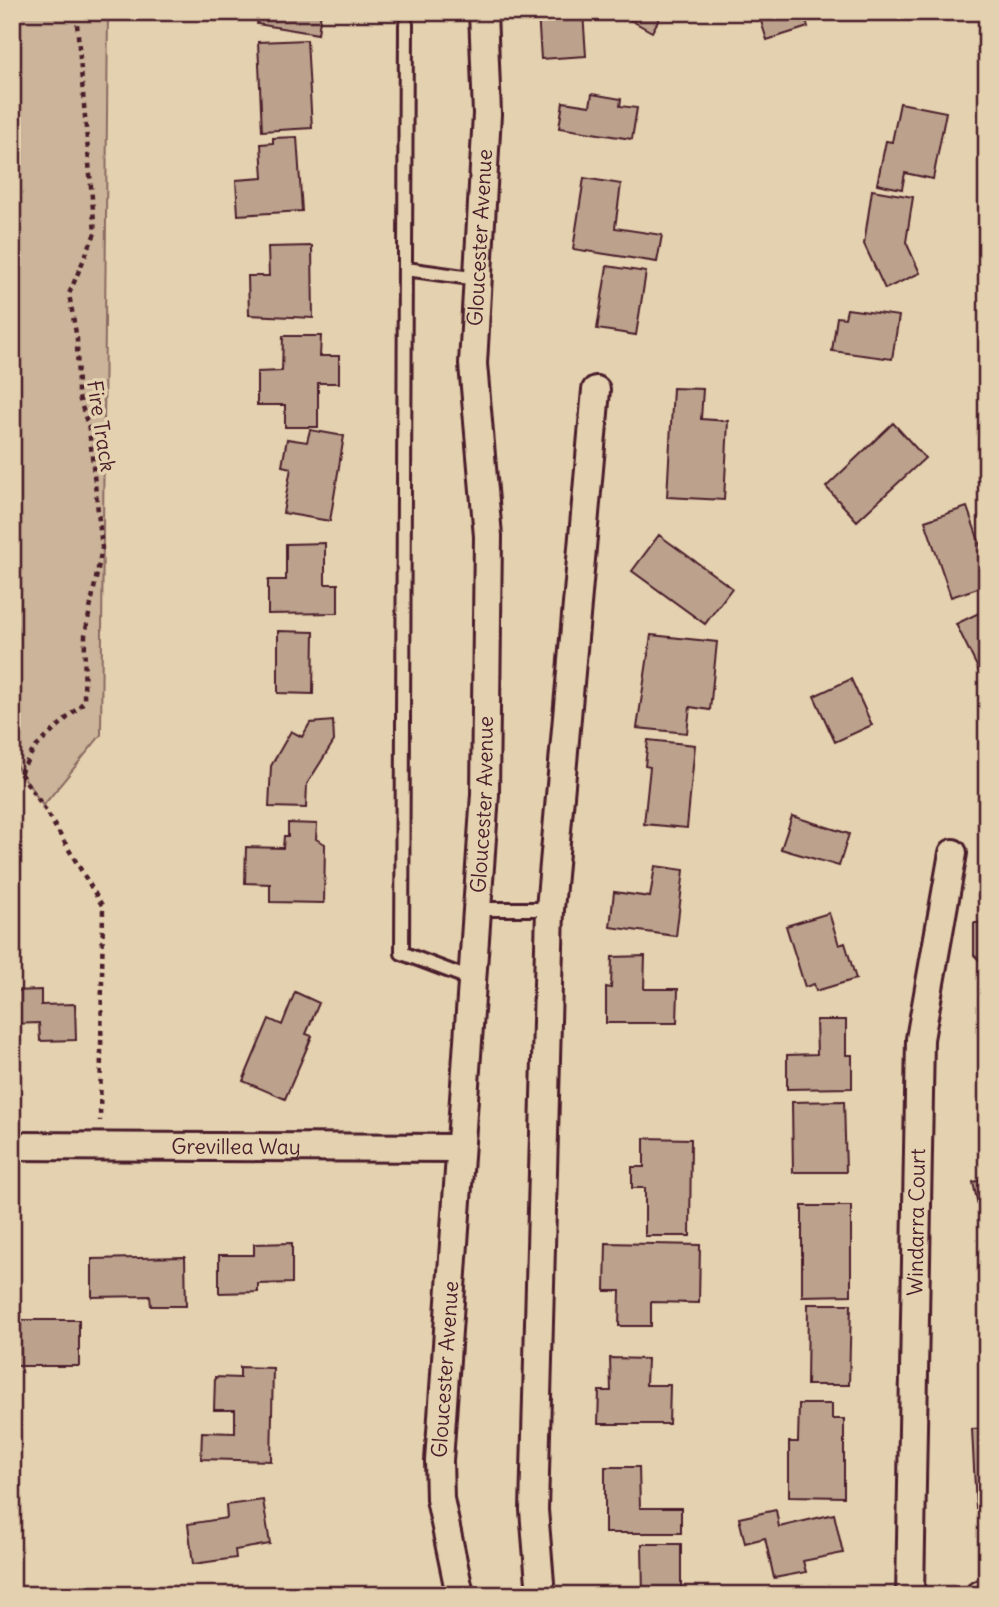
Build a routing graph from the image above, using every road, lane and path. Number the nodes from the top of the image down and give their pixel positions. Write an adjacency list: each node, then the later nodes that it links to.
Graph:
1 (76, 12): 8 (path, Fire Track)
2 (483, 12): 5 (street, Gloucester Avenue)
3 (406, 24): 4 (lane)
4 (406, 269): 5 (lane); 12 (lane)
5 (478, 279): 10 (street, Gloucester Avenue)
6 (596, 390): 11 (street)
7 (12, 768): 8 (path)
8 (20, 773): 14 (path)
9 (953, 853): 19 (street, Windarra Court)
10 (478, 909): 11 (lane); 12 (street, Gloucester Avenue)
11 (550, 909): 18 (street)
12 (471, 979): 15 (street, Gloucester Avenue)
13 (12, 1146): 14 (street, Grevillea Way)
14 (100, 1146): 15 (street, Grevillea Way)
15 (459, 1148): 17 (street, Gloucester Avenue)
16 (987, 1592): 20 (street)
17 (460, 1595)
18 (541, 1595)
19 (910, 1595)
20 (979, 1595)

